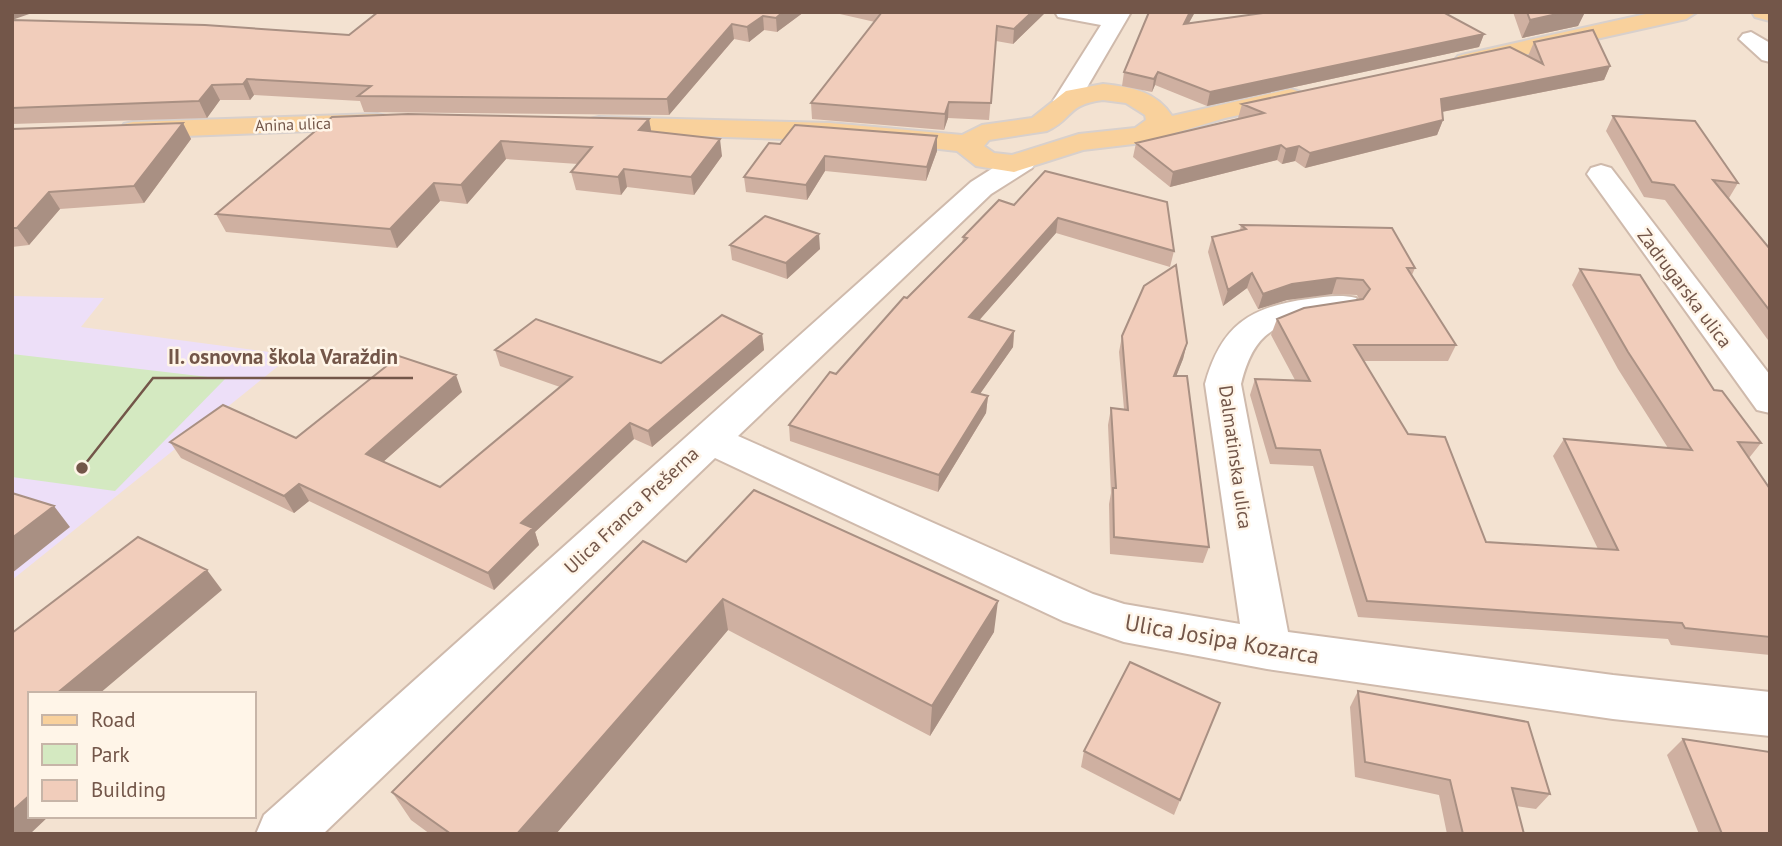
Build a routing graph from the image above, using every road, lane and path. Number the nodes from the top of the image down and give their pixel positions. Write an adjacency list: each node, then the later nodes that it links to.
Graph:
1 (1066, 12): 5 (street)
2 (1686, 12): 6 (main road)
3 (1763, 12): 4 (main road)
4 (1770, 14)
5 (1117, 17): 10 (street)
6 (1621, 20): 9 (main road)
7 (1751, 40): 8 (street)
8 (1770, 55)
9 (1439, 66)
10 (1085, 68): 11 (street); 13 (street)
11 (1118, 93): 13 (main road); 14 (main road)
12 (1309, 93): 14 (main road)
13 (1066, 101): 18 (main road)
14 (1150, 117): 19 (main road)
15 (402, 121): 17 (main road, Anina ulica)
16 (577, 124): 18 (main road)
17 (108, 131)
18 (977, 156): 19 (street, Ulica Franca Prešerna); 23 (street, Ulica Franca Prešerna)
19 (1022, 162)
20 (1601, 174): 22 (street, Zadrugarska ulica)
21 (1344, 304): 24 (street, Dalmatinska ulica)
22 (1770, 401)
23 (709, 439): 24 (street, Ulica Josipa Kozarca); 26 (street, Ulica Franca Prešerna)
24 (1267, 649): 25 (street, Ulica Josipa Kozarca)
25 (1770, 714)
26 (283, 834)

